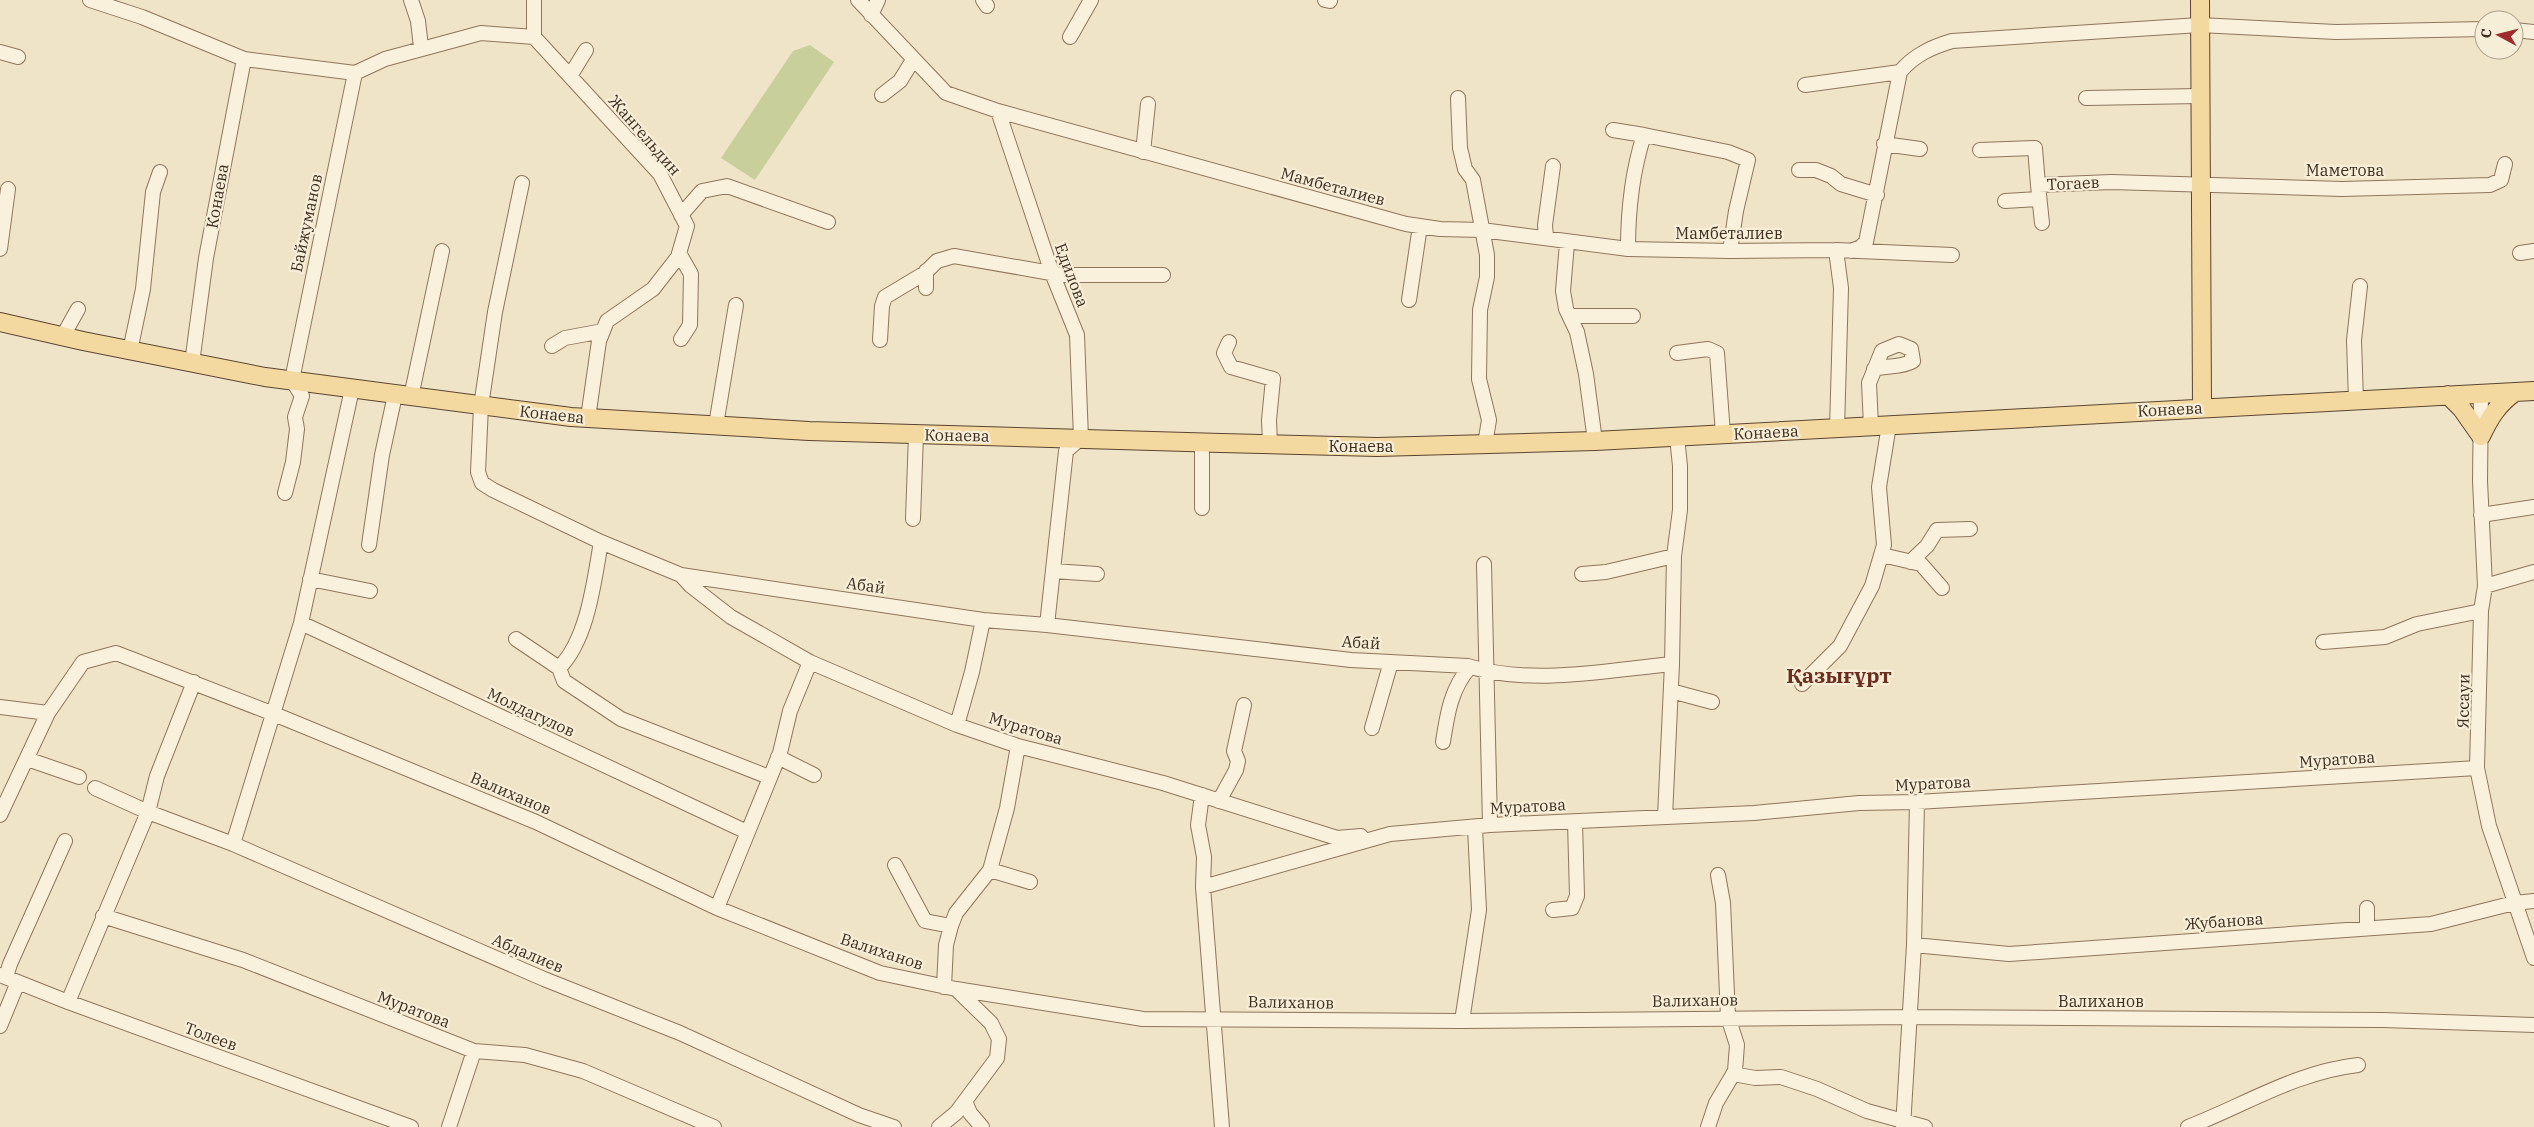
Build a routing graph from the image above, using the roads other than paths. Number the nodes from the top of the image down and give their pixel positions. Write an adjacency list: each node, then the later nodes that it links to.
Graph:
1 (90, 0): 17 (street)
2 (411, 0): 13 (street)
3 (534, 0): 11 (street)
4 (858, 0): 8 (street, Мамбеталиев)
5 (878, 0): 8 (street)
6 (1091, 0): 12 (street)
7 (2200, 0): 9 (main road)
8 (872, 15): 18 (street, Мамбеталиев)
9 (2200, 25): 10 (street); 19 (street); 24 (main road)
10 (2474, 29)
11 (534, 37): 13 (street); 21 (street, Жангельдин)
12 (1070, 37)
13 (421, 47): 20 (street)
14 (586, 50): 21 (street)
15 (0, 52): 16 (street)
16 (18, 57)
17 (244, 59): 20 (street); 80 (street, Конаева)
18 (913, 60): 23 (street); 28 (street, Мамбеталиев)
19 (1900, 72): 22 (street); 31 (street)
20 (355, 74): 82 (street, Байжуманов)
21 (570, 76): 45 (street, Жангельдин)
22 (1804, 85)
23 (882, 95)
24 (2200, 96): 26 (street); 40 (main road)
25 (1458, 98): 49 (street)
26 (2086, 98)
27 (1148, 104): 34 (street)
28 (998, 111): 34 (street, Мамбеталиев); 62 (street, Едилова)
29 (1613, 130): 30 (street)
30 (1644, 135): 53 (street); 57 (street)
31 (1884, 144): 32 (street); 43 (street)
32 (1920, 149)
33 (1980, 150): 42 (street, Тогаев)
34 (1143, 152): 48 (street, Мамбеталиев)
35 (2505, 164): 40 (street, Маметова)
36 (1552, 166): 50 (street)
37 (1799, 170): 43 (street)
38 (160, 172): 78 (street)
39 (522, 182): 90 (street)
40 (2200, 185): 42 (street, Тогаев); 91 (main road)
41 (8, 189): 52 (street)
42 (2038, 192): 44 (street); 47 (street)
43 (1877, 196): 55 (street)
44 (2005, 202)
45 (681, 215): 46 (street); 58 (street, Жангельдин)
46 (828, 222)
47 (2042, 223)
48 (1420, 226): 49 (street, Мамбеталиев); 66 (street)
49 (1482, 230): 50 (street, Мамбеталиев); 105 (street)
50 (1546, 238): 51 (street, Мамбеталиев)
51 (1567, 242): 53 (street, Мамбеталиев); 69 (street)
52 (0, 249)
53 (1628, 249): 57 (street, Мамбеталиев)
54 (442, 251): 88 (street)
55 (1843, 251): 57 (street, Мамбеталиев); 60 (street, Мамбеталиев); 96 (street)
56 (2534, 251): 59 (street)
57 (1730, 252)
58 (679, 253): 72 (street, Жангельдин); 74 (street)
59 (2520, 253)
60 (1952, 255)
61 (926, 271): 62 (street); 65 (street); 75 (street)
62 (1052, 273): 63 (street); 101 (street, Едилова)
63 (1163, 275)
64 (2360, 286): 89 (street)
65 (926, 288)
66 (1408, 300)
67 (736, 304): 93 (street)
68 (78, 309): 73 (street)
69 (1571, 316): 70 (street); 102 (street)
70 (1633, 316)
71 (0, 322): 73 (main road, Конаева)
72 (603, 331): 77 (street); 92 (street, Жангельдин)
73 (64, 336): 78 (main road, Конаева)
74 (682, 339)
75 (880, 340)
76 (1229, 342): 104 (street)
77 (552, 346)
78 (130, 351): 80 (main road, Конаева)
79 (1677, 354): 98 (street)
80 (192, 363): 82 (main road, Конаева)
81 (1874, 368): 94 (street)
82 (292, 380): 83 (main road, Конаева); 106 (street)
83 (352, 389): 88 (main road, Конаева); 123 (street)
84 (2534, 391): 85 (main road, Конаева)
85 (2515, 392): 86 (main road, Конаева); 99 (main road)
86 (2481, 393): 87 (main road, Конаева); 99 (street, Яссауи)
87 (2448, 395): 89 (main road, Конаева); 99 (main road)
88 (403, 396): 90 (main road, Конаева); 113 (street)
89 (2356, 401): 91 (main road, Конаева)
90 (481, 406): 92 (main road, Конаева); 112 (street)
91 (2202, 407): 95 (main road, Конаева)
92 (588, 418): 93 (main road, Конаева)
93 (716, 425): 97 (main road, Конаева)
94 (1871, 426): 95 (main road, Конаева); 96 (main road, Конаева)
95 (1888, 426): 114 (street)
96 (1837, 428): 98 (main road, Конаева)
97 (916, 434): 101 (main road, Конаева); 110 (street)
98 (1723, 434): 100 (main road, Конаева)
99 (2481, 436): 109 (street, Яссауи)
100 (1677, 437): 102 (main road, Конаева); 115 (street)
101 (1081, 438): 103 (main road, Конаева); 118 (street)
102 (1595, 441): 105 (main road, Конаева)
103 (1202, 443): 104 (main road, Конаева); 108 (street)
104 (1270, 444): 105 (main road, Конаева)
105 (1485, 444)
106 (285, 493)
107 (2534, 507): 109 (street)
108 (1202, 508)
109 (2481, 515): 124 (street, Яссауи)
110 (913, 519)
111 (1970, 529): 116 (street)
112 (600, 542): 122 (street); 137 (street)
113 (369, 545)
114 (1882, 555): 116 (street); 140 (street)
115 (1674, 556): 121 (street); 135 (street)
116 (1910, 562): 125 (street)
117 (1484, 564): 138 (street)
118 (1054, 572): 120 (street); 130 (street)
119 (2534, 572): 124 (street)
120 (1097, 574)
121 (1582, 574)
122 (681, 575): 128 (street, Абай); 133 (street, Муратова)
123 (310, 579): 126 (street); 129 (street)
124 (2485, 586): 127 (street, Яссауи)
125 (1942, 588)
126 (370, 591)
127 (2482, 611): 132 (street); 153 (street, Яссауи)
128 (983, 620): 130 (street, Абай); 147 (street)
129 (301, 623): 146 (street); 167 (street, Молдагулов)
130 (1047, 625): 134 (street, Абай)
131 (516, 639): 137 (street)
132 (2323, 642)
133 (810, 662): 147 (street, Муратова); 151 (street)
134 (1391, 662): 136 (street, Абай); 148 (street)
135 (1672, 664): 138 (street, Абай); 141 (street)
136 (1470, 666): 138 (street, Абай); 149 (street)
137 (559, 668): 156 (street)
138 (1486, 671): 165 (street)
139 (194, 682): 145 (street, Валиханов); 146 (street, Валиханов); 161 (street)
140 (1802, 684)
141 (1671, 692): 142 (street); 163 (street)
142 (1712, 702)
143 (1244, 705): 159 (street)
144 (0, 707): 145 (street)
145 (48, 713): 152 (street)
146 (274, 714): 170 (street); 178 (street, Валиханов)
147 (957, 725): 150 (street, Муратова)
148 (1372, 728)
149 (1443, 742)
150 (1018, 746): 158 (street, Муратова); 172 (street)
151 (778, 757): 154 (street); 156 (street)
152 (27, 759): 155 (street); 162 (street)
153 (2477, 768): 160 (street, Муратова); 177 (street, Яссауи)
154 (814, 774)
155 (79, 777)
156 (769, 777): 167 (street)
157 (95, 788): 161 (street, Абдалиев)
158 (1202, 795): 159 (street, Муратова); 175 (street)
159 (1219, 801): 168 (street, Муратова)
160 (1917, 802): 163 (street, Муратова); 184 (street)
161 (148, 812): 170 (street, Абдалиев); 181 (street)
162 (0, 815)
163 (1665, 817): 164 (street, Муратова)
164 (1575, 822): 165 (street, Муратова); 180 (street)
165 (1490, 826): 166 (street, Муратова)
166 (1475, 828): 168 (street, Муратова); 192 (street)
167 (748, 832): 178 (street)
168 (1390, 834): 175 (street, Муратова)
169 (65, 841): 186 (street)
170 (233, 844): 203 (street, Абдалиев)
171 (895, 865): 182 (street)
172 (990, 870): 174 (street); 182 (street)
173 (1718, 875): 189 (street)
174 (1030, 882)
175 (1203, 888): 190 (street)
176 (2534, 901): 177 (street, Жубанова)
177 (2514, 903): 183 (street, Жубанова); 185 (street, Яссауи)
178 (718, 908): 187 (street, Валиханов)
179 (2367, 908): 183 (street)
180 (1553, 910)
181 (103, 916): 188 (street); 195 (street, Муратова)
182 (951, 926): 187 (street)
183 (2367, 928): 184 (street, Жубанова)
184 (1914, 945): 191 (street)
185 (2534, 958)
186 (8, 978): 188 (street, Толеев); 194 (street)
187 (950, 988): 190 (street, Валиханов); 198 (street)
188 (68, 1002): 200 (street, Толеев)
189 (1728, 1017): 191 (street, Валиханов); 192 (street, Валиханов); 197 (street)
190 (1213, 1018): 192 (street, Валиханов); 206 (street)
191 (1908, 1018): 193 (street, Валиханов); 199 (street)
192 (1462, 1021)
193 (2534, 1024)
194 (0, 1026)
195 (474, 1051): 201 (street); 202 (street, Муратова)
196 (2358, 1065): 209 (street)
197 (1733, 1074): 199 (street); 207 (street)
198 (964, 1101): 204 (street); 205 (street)
199 (1903, 1124): 208 (street)
200 (410, 1127)
201 (449, 1127)
202 (714, 1127)
203 (894, 1127)
204 (939, 1127)
205 (982, 1127)
206 (1222, 1127)
207 (1708, 1127)
208 (1925, 1127)
209 (2188, 1127)

